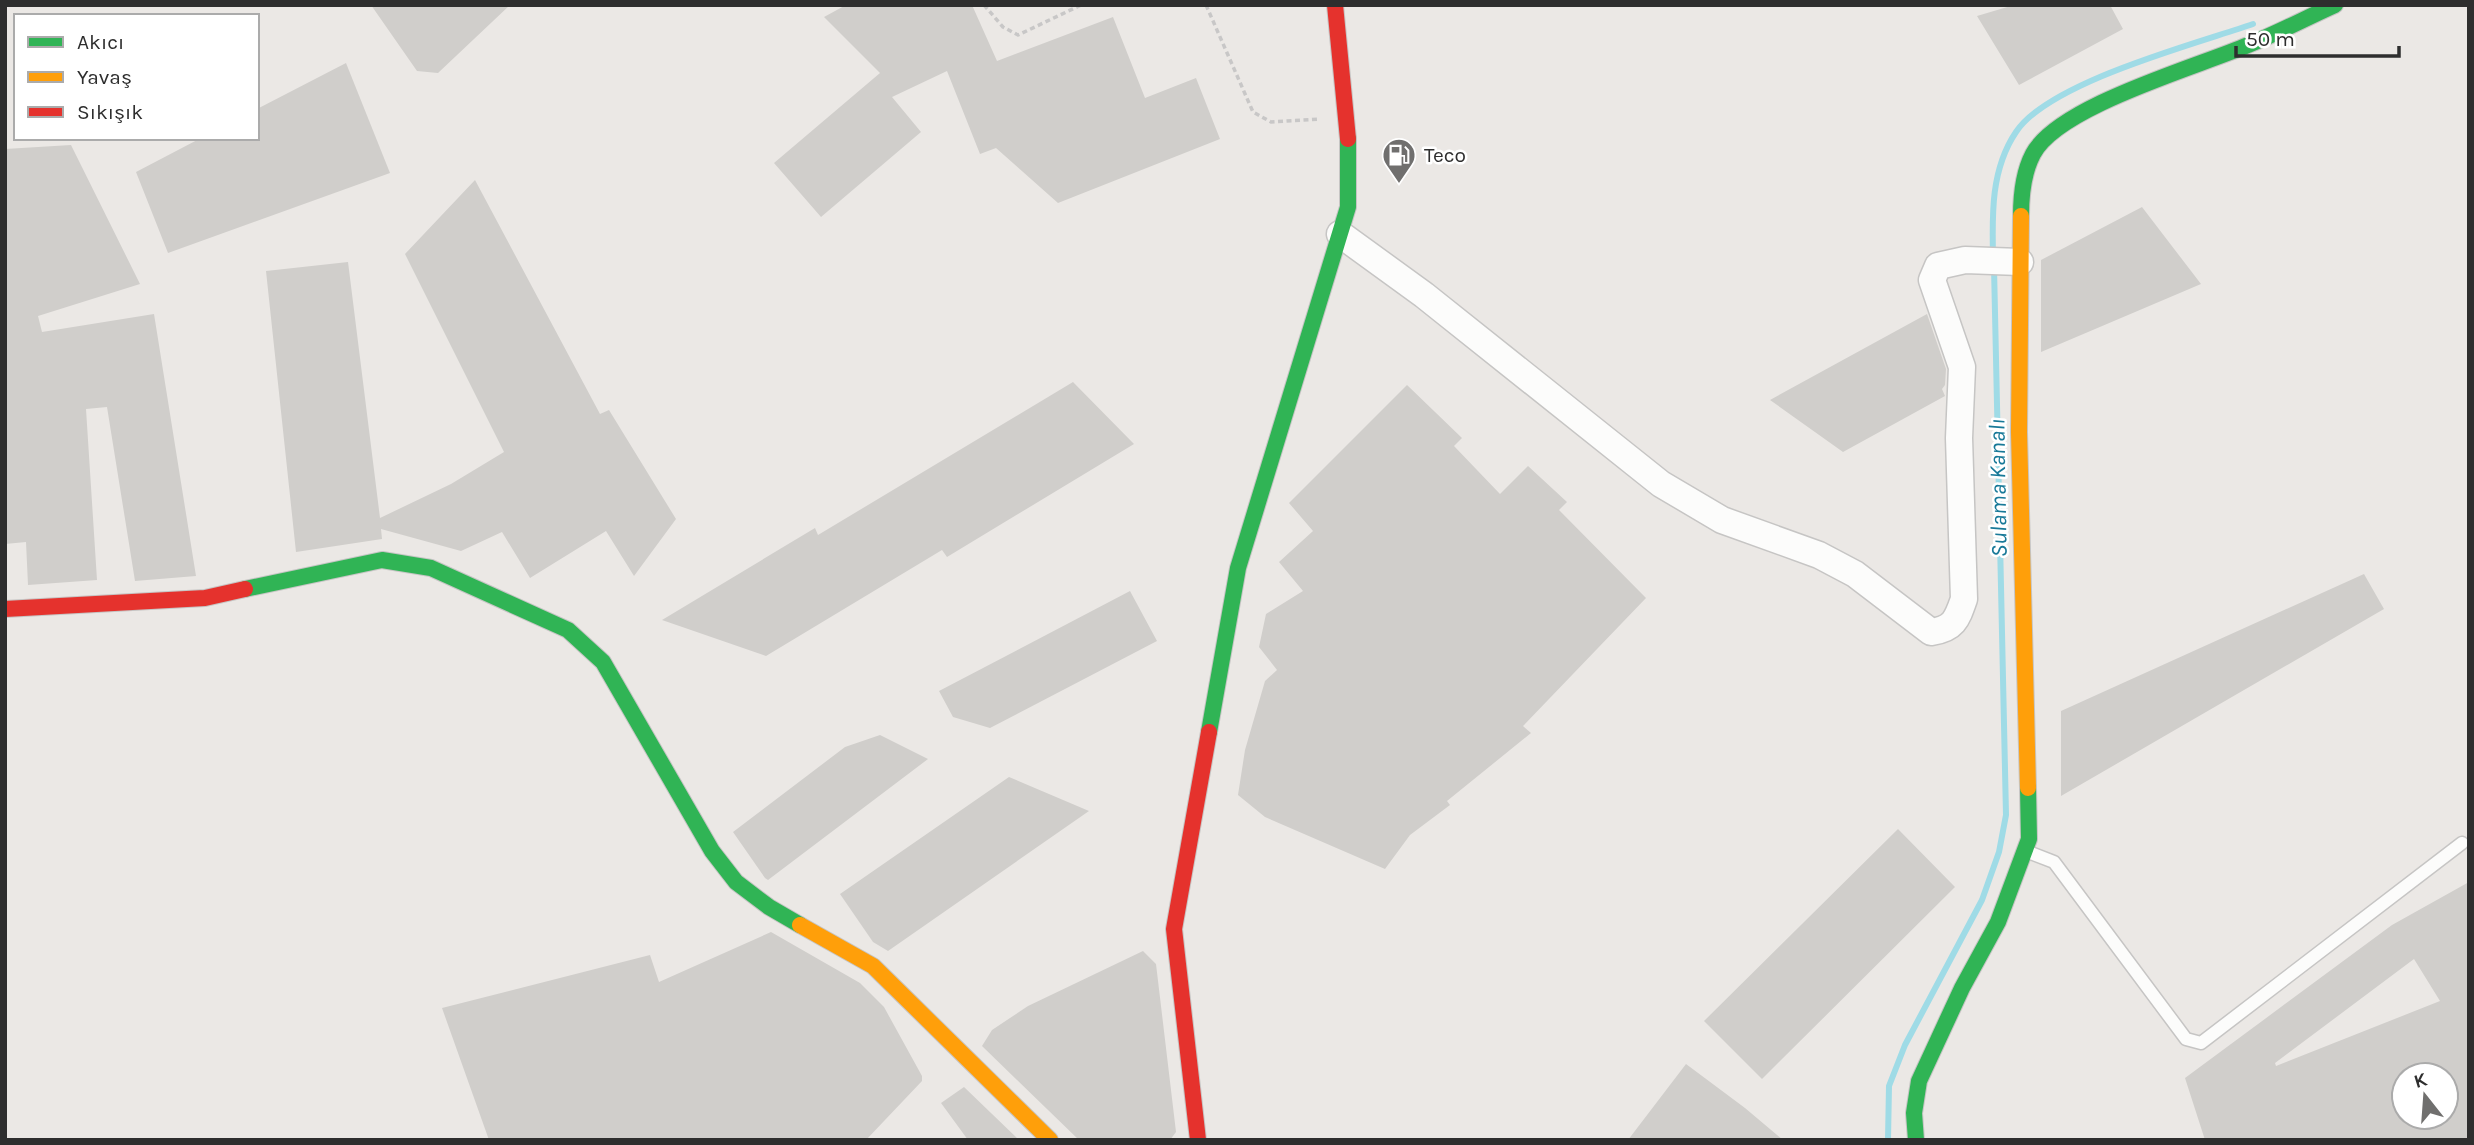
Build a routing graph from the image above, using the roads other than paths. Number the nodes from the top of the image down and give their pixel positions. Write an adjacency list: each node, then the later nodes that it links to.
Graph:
1 (1335, 5): 3 (street)
2 (2335, 5): 4 (street)
3 (1340, 233): 4 (street); 9 (street)
4 (2002, 261): 7 (street)
5 (5, 609): 8 (street)
6 (2462, 843): 7 (lane)
7 (2025, 850): 10 (street)
8 (1050, 1140)
9 (1198, 1140)
10 (1916, 1140)

